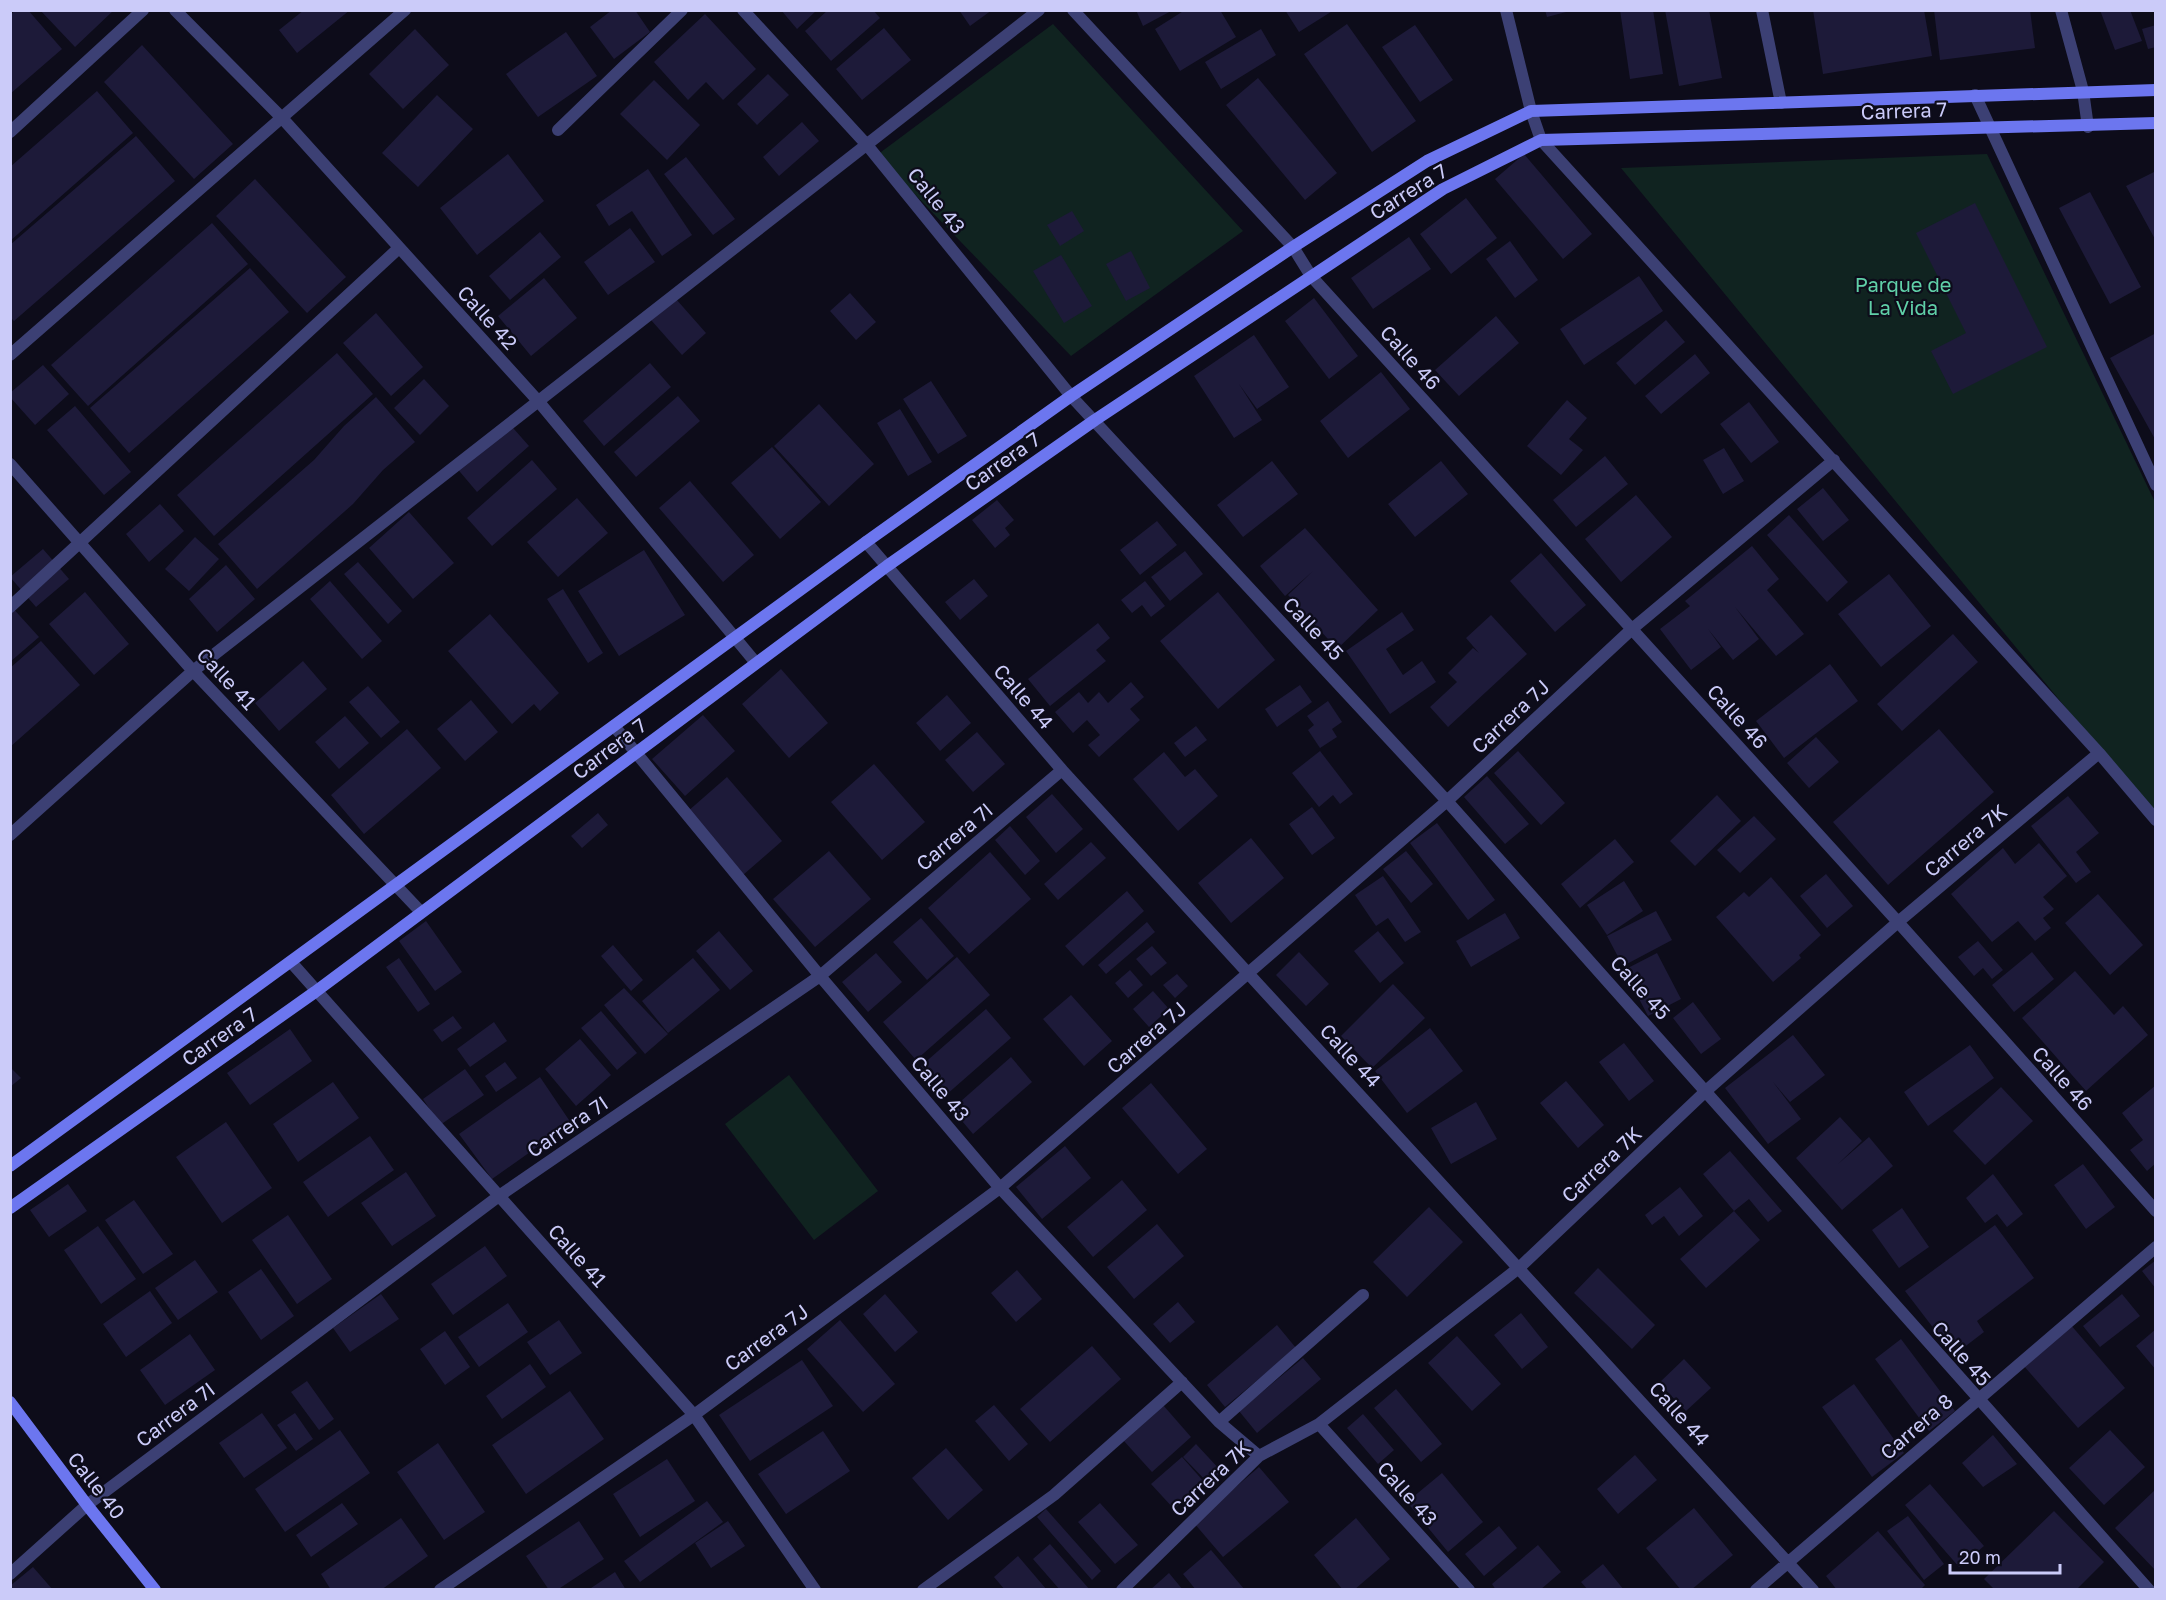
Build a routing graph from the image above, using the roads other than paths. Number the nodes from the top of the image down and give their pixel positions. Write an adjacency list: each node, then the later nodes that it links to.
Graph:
1 (143, 10): 21 (street)
2 (175, 10): 16 (street, Calle 42)
3 (405, 10): 16 (street)
4 (682, 10): 20 (street)
5 (743, 10): 23 (street, Calle 43)
6 (1039, 10): 23 (street)
7 (1073, 10): 24 (street)
8 (1506, 10): 15 (street)
9 (1762, 10): 14 (street)
10 (2061, 10): 12 (street)
11 (2156, 90): 12 (street, Carrera 7)
12 (2084, 91): 13 (street, Carrera 7); 19 (street)
13 (1975, 95): 14 (street, Carrera 7); 18 (street)
14 (1781, 103): 15 (street, Carrera 7)
15 (1531, 111): 22 (street); 24 (street, Carrera 7)
16 (283, 119): 25 (street, Calle 42); 27 (street)
17 (2156, 123): 19 (street, Carrera 7)
18 (1989, 127): 19 (street, Carrera 7); 22 (street, Carrera 7); 33 (street)
19 (2088, 127)
20 (558, 130)
21 (10, 132)
22 (1541, 140): 26 (street, Carrera 7); 31 (street)
23 (867, 145): 28 (street, Calle 43); 29 (street)
24 (1293, 247): 26 (street, Calle 46); 28 (street, Carrera 7)
25 (399, 248): 29 (street, Calle 42); 35 (street)
26 (1311, 276): 30 (street, Carrera 7); 38 (street, Calle 46)
27 (10, 355)
28 (1071, 396): 30 (street, Calle 43); 34 (street, Carrera 7)
29 (539, 402): 39 (street, Calle 42); 41 (street)
30 (1095, 420): 36 (street, Carrera 7); 46 (street, Calle 45)
31 (1834, 460): 38 (street, Carrera 7J); 44 (street)
32 (10, 464): 35 (street, Calle 41)
33 (2156, 485)
34 (866, 542): 36 (street, Calle 44); 39 (street, Carrera 7)
35 (81, 543): 37 (street); 41 (street, Calle 41)
36 (887, 566): 40 (street, Carrera 7); 45 (street, Calle 44)
37 (10, 607)
38 (1632, 629): 46 (street, Carrera 7J); 51 (street, Calle 46)
39 (735, 638): 40 (street, Calle 42); 42 (street, Carrera 7)
40 (756, 663): 43 (street, Carrera 7)
41 (193, 672): 48 (street); 49 (street, Calle 41)
42 (614, 726): 43 (street, Calle 43); 49 (street, Carrera 7)
43 (635, 753): 50 (street, Carrera 7); 54 (street, Calle 43)
44 (2099, 753): 47 (street); 51 (street, Carrera 7K)
45 (1062, 771): 53 (street, Calle 44); 54 (street, Carrera 7I)
46 (1448, 801): 53 (street, Carrera 7J); 56 (street, Calle 45)
47 (2156, 820)
48 (10, 835)
49 (396, 886): 50 (street, Calle 41); 52 (street, Carrera 7)
50 (421, 912): 55 (street, Carrera 7)
51 (1899, 922): 56 (street, Carrera 7K); 61 (street, Calle 46)
52 (291, 962): 55 (street, Calle 41); 57 (street, Carrera 7)
53 (1249, 975): 58 (street, Carrera 7J); 63 (street, Calle 44)
54 (820, 976): 58 (street, Calle 43); 59 (street, Carrera 7I)
55 (315, 992): 59 (street, Calle 41); 60 (street, Carrera 7)
56 (1707, 1090): 63 (street, Carrera 7K); 66 (street, Calle 45)
57 (10, 1166)
58 (1000, 1188): 65 (street, Calle 43); 68 (street, Carrera 7J)
59 (499, 1196): 68 (street, Calle 41); 72 (street, Carrera 7I)
60 (10, 1208)
61 (2156, 1211)
62 (2156, 1247): 66 (street, Carrera 8)
63 (1520, 1267): 70 (street, Carrera 7K); 73 (street, Calle 44)
64 (1364, 1295): 69 (street)
65 (1182, 1382): 69 (street, Calle 43); 78 (street)
66 (1977, 1399): 73 (street, Carrera 8); 83 (street, Calle 45)
67 (10, 1402): 72 (street, Calle 40)
68 (694, 1415): 76 (street, Carrera 7J); 77 (street, Calle 41)
69 (1219, 1422): 71 (street, Calle 43)
70 (1318, 1424): 71 (street, Carrera 7K); 80 (street, Calle 43)
71 (1259, 1456): 79 (street, Carrera 7K)
72 (87, 1505): 74 (street, Carrera 7I); 75 (street, Calle 40)
73 (1789, 1561): 81 (street, Carrera 8); 82 (street, Calle 44)
74 (10, 1574)
75 (156, 1590)
76 (440, 1590)
77 (815, 1590)
78 (923, 1590)
79 (1122, 1590)
80 (1469, 1590)
81 (1756, 1590)
82 (1813, 1590)
83 (2149, 1590)

